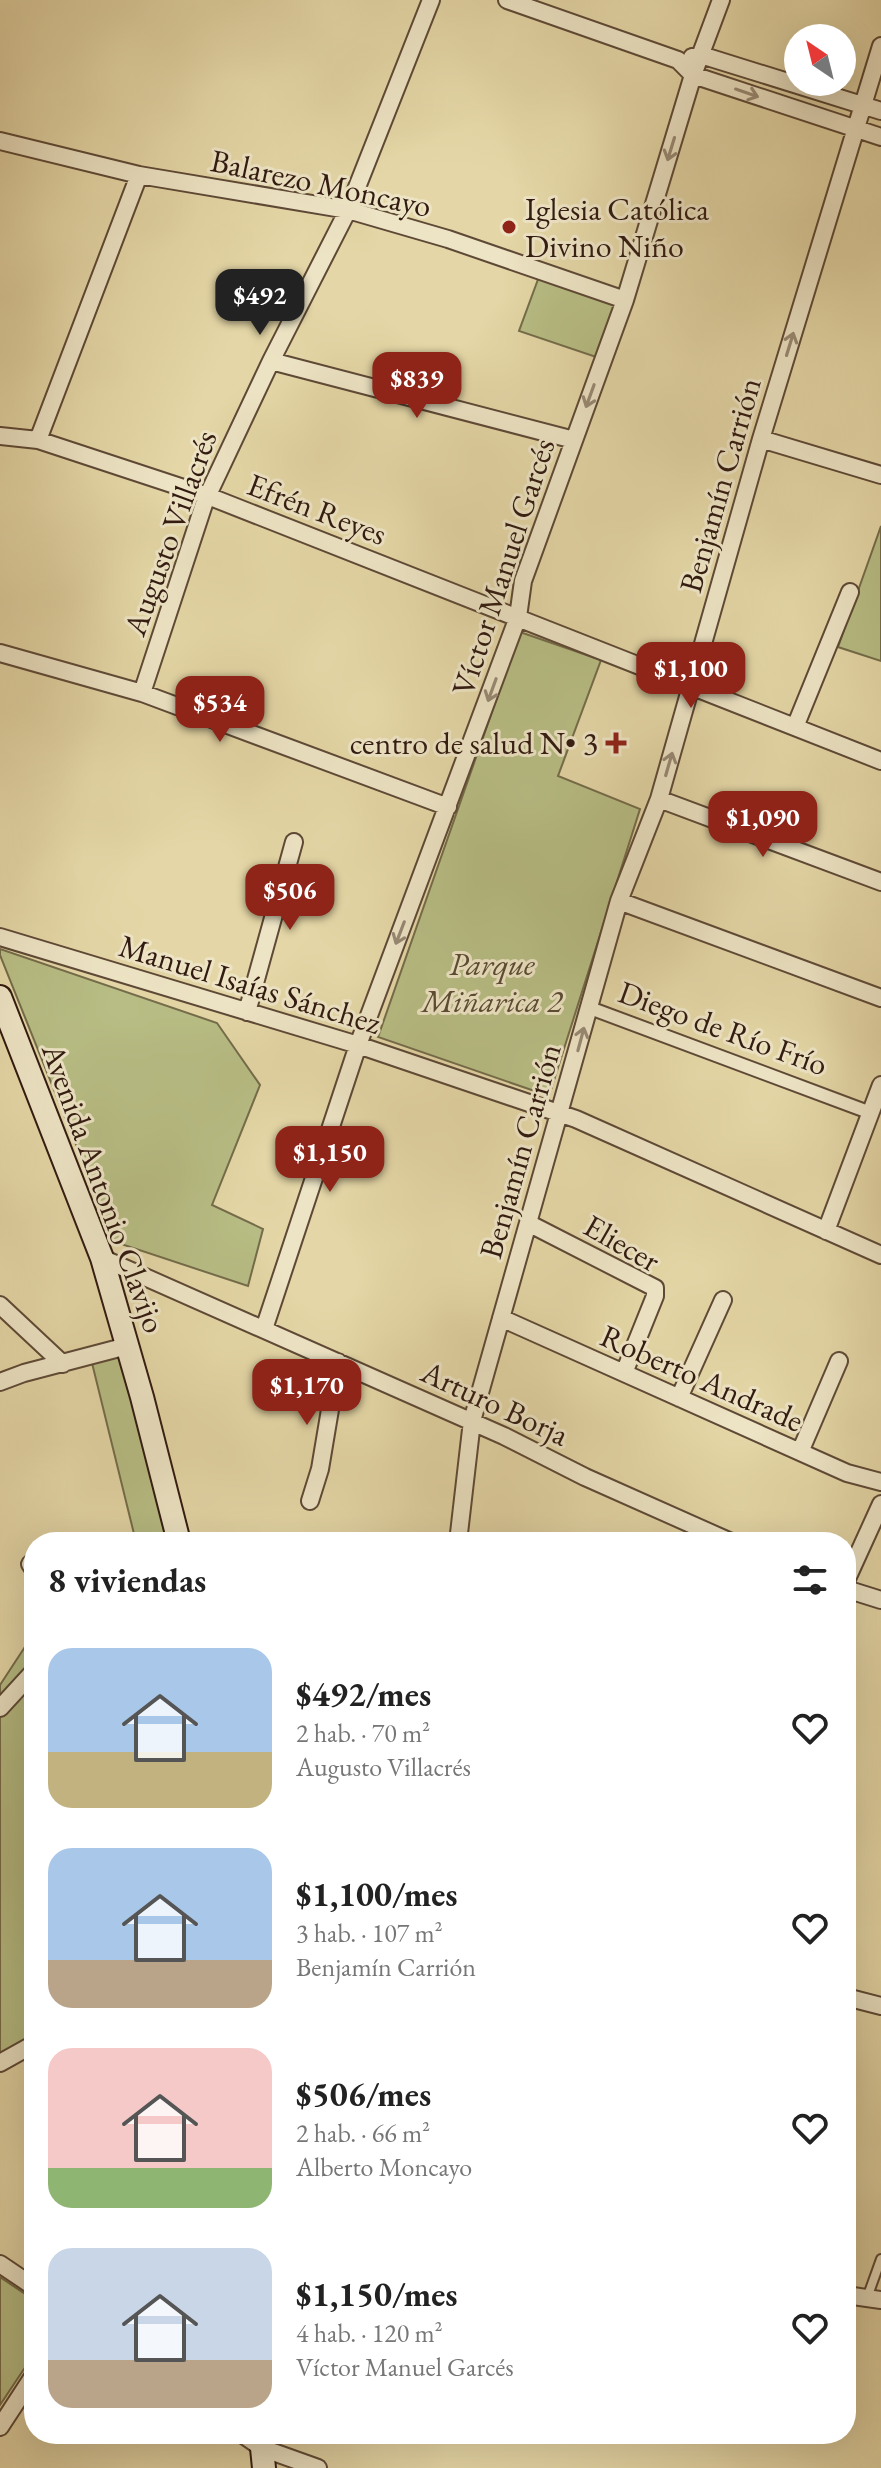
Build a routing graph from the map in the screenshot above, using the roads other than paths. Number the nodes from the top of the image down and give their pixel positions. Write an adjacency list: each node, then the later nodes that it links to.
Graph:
1 (431, 0): 14 (street, Augusto Villacrés)
2 (507, 0): 6 (street)
3 (721, 0): 5 (street, Víctor Manuel Garcés)
4 (881, 46): 8 (street, Benjamín Carrión)
5 (701, 55): 6 (street); 7 (street, Víctor Manuel Garcés); 8 (street)
6 (678, 60): 7 (street)
7 (693, 75): 10 (street, one-way to 10); 15 (street, Víctor Manuel Garcés, one-way to 15)
8 (864, 105): 9 (street); 10 (street, Benjamín Carrión)
9 (881, 111)
10 (857, 130): 11 (street); 18 (street, Benjamín Carrión, one-way to 10)
11 (881, 137)
12 (0, 141): 13 (street, Balarezo Moncayo)
13 (139, 175): 14 (street, Balarezo Moncayo); 19 (street)
14 (348, 210): 15 (street, Balarezo Moncayo); 16 (street, Augusto Villacrés)
15 (625, 300): 20 (street, Víctor Manuel Garcés, one-way to 20)
16 (271, 361): 20 (street); 22 (street, Augusto Villacrés)
17 (0, 436): 19 (street, Efrén Reyes)
18 (761, 439): 21 (street); 26 (street, Benjamín Carrión)
19 (38, 440): 22 (street, Efrén Reyes)
20 (574, 440): 24 (street, Víctor Manuel Garcés)
21 (881, 475)
22 (208, 496): 24 (street, Efrén Reyes); 27 (street, Augusto Villacrés)
23 (850, 592): 28 (street)
24 (518, 617): 26 (street, Efrén Reyes); 31 (street, Víctor Manuel Garcés, one-way to 31)
25 (0, 653): 27 (street)
26 (691, 688): 28 (street, Efrén Reyes); 30 (street, Benjamín Carrión, one-way to 26)
27 (142, 693): 31 (street)
28 (795, 727): 29 (street, Efrén Reyes)
29 (881, 761)
30 (659, 799): 33 (street); 34 (street, Benjamín Carrión)
31 (448, 807): 40 (street, Víctor Manuel Garcés, one-way to 40)
32 (294, 842): 39 (street)
33 (881, 882)
34 (619, 901): 37 (street); 38 (street, Benjamín Carrión)
35 (0, 937): 39 (street, Manuel Isaías Sánchez)
36 (0, 997): 47 (main road, Avenida Antonio Clavijo)
37 (881, 998)
38 (590, 1008): 42 (street, Benjamín Carrión, one-way to 38); 43 (street, Diego de Río Frío)
39 (247, 1012): 40 (street, Manuel Isaías Sánchez)
40 (358, 1045): 42 (street, Manuel Isaías Sánchez); 51 (street, Víctor Manuel Garcés)
41 (881, 1085): 43 (street)
42 (561, 1114): 44 (street, Benjamín Carrión); 45 (street, Manuel Isaías Sánchez)
43 (876, 1115): 45 (street)
44 (528, 1223): 50 (street, Benjamín Carrión); 56 (street, Eliecer)
45 (826, 1231): 46 (street, Manuel Isaías Sánchez)
46 (881, 1255)
47 (102, 1258): 51 (street, Arturo Borja); 52 (main road, Avenida Antonio Clavijo)
48 (723, 1300): 58 (street)
49 (0, 1305): 55 (street)
50 (501, 1318): 56 (street, Roberto Andrade); 59 (street, Benjamín Carrión)
51 (264, 1329): 54 (street, Arturo Borja)
52 (127, 1346): 55 (street); 64 (main road, Avenida Antonio Clavijo)
53 (839, 1361): 60 (street)
54 (338, 1362): 59 (street, Arturo Borja); 62 (street)
55 (63, 1364): 57 (street)
56 (624, 1373): 58 (street, Roberto Andrade)
57 (0, 1382)
58 (679, 1398): 60 (street, Roberto Andrade)
59 (472, 1422): 65 (street, Benjamín Carrión); 66 (street, Arturo Borja)
60 (800, 1452): 61 (street, Roberto Andrade)
61 (881, 1482)
62 (310, 1501)
63 (881, 1504): 67 (street)
64 (176, 1532)
65 (459, 1532)
66 (709, 1532)
67 (856, 1559)
68 (856, 1592): 69 (street)
69 (881, 1600)
70 (24, 1682): 71 (street)
71 (0, 1708)
72 (856, 2000): 73 (street)
73 (881, 2006)
74 (24, 2050): 75 (street)
75 (0, 2063)
76 (881, 2259): 79 (lane)
77 (0, 2264): 78 (street)
78 (24, 2280)
79 (874, 2299)
80 (24, 2390): 81 (street)
81 (0, 2427)
82 (264, 2450): 83 (street)
83 (318, 2468)

